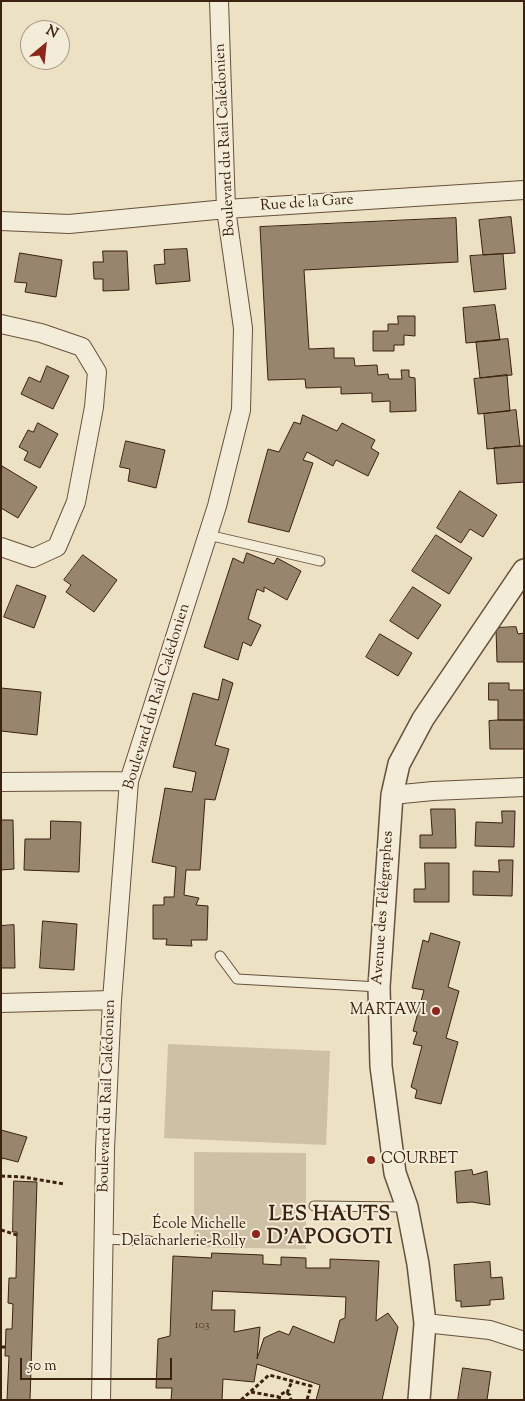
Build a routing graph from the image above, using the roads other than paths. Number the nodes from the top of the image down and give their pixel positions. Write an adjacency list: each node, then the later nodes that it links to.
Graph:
1 (219, 1): 3 (street, Boulevard du Rail Calédonien)
2 (524, 190): 3 (street, Rue de la Gare)
3 (226, 209): 4 (street, Rue de la Gare); 6 (street, Boulevard du Rail Calédonien)
4 (1, 221)
5 (1, 324): 7 (street)
6 (208, 535): 8 (lane); 10 (street, Boulevard du Rail Calédonien)
7 (1, 547)
8 (320, 561)
9 (524, 570): 13 (street, Avenue des Télégraphes)
10 (129, 781): 11 (street); 16 (street, Boulevard du Rail Calédonien)
11 (1, 782)
12 (524, 787): 13 (street)
13 (392, 795): 15 (street, Avenue des Télégraphes)
14 (220, 956): 15 (lane)
15 (379, 986): 19 (street, Avenue des Télégraphes)
16 (112, 1000): 17 (street); 20 (street, Boulevard du Rail Calédonien)
17 (1, 1003)
18 (314, 1206): 19 (lane)
19 (407, 1207): 22 (street, Avenue des Télégraphes)
20 (103, 1239): 21 (lane); 24 (street, Boulevard du Rail Calédonien)
21 (150, 1241)
22 (425, 1322): 23 (street); 25 (street, Avenue des Télégraphes)
23 (524, 1341)
24 (102, 1400)
25 (419, 1400)

